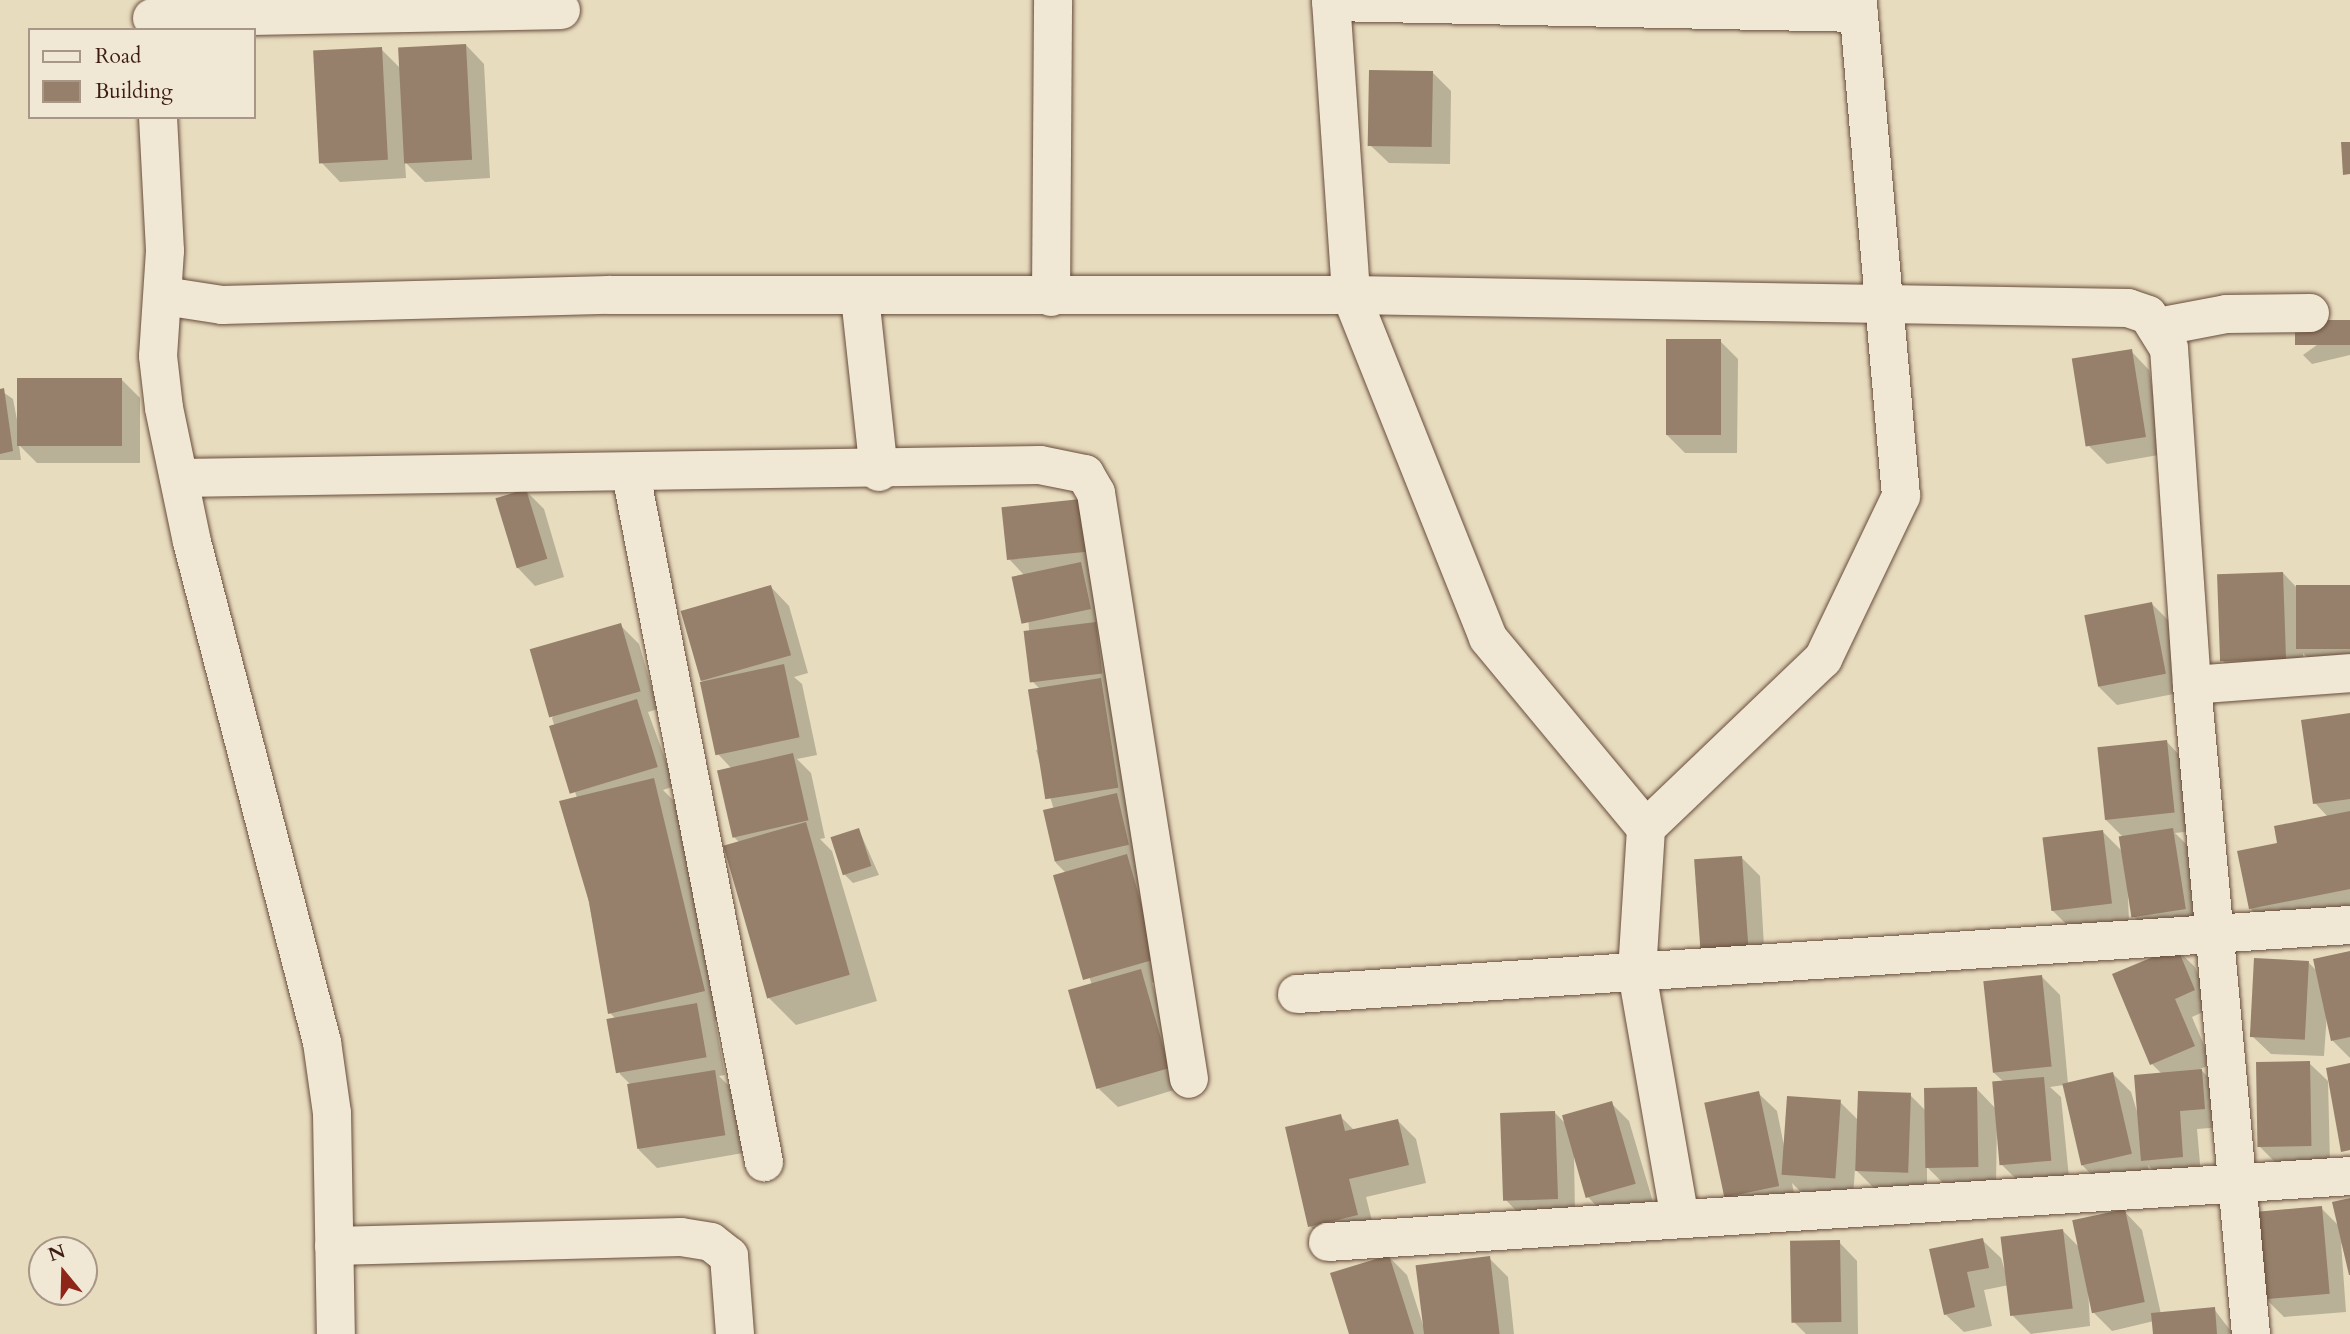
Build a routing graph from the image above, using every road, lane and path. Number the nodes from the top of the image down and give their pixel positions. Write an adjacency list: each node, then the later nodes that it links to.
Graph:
1 (1053, 0): 10 (street)
2 (1331, 1): 3 (street); 7 (street)
3 (1858, 6): 11 (street)
4 (561, 10): 5 (street)
5 (151, 16)
6 (158, 119): 8 (street)
7 (1352, 295): 10 (street); 11 (street); 19 (street)
8 (164, 296): 9 (street); 16 (street)
9 (860, 297): 10 (street); 14 (street)
10 (1051, 298)
11 (1885, 307): 13 (street); 19 (street)
12 (2310, 313): 13 (street)
13 (2158, 327): 18 (street)
14 (879, 472): 15 (street); 24 (street)
15 (631, 474): 16 (street); 25 (street)
16 (179, 478): 30 (street)
17 (2350, 673): 18 (street)
18 (2192, 685): 21 (street)
19 (1647, 828): 22 (street)
20 (2350, 925): 21 (street)
21 (2217, 934): 22 (street); 27 (street)
22 (1637, 972): 23 (street); 28 (street)
23 (1297, 995)
24 (1189, 1079)
25 (764, 1162)
26 (2350, 1176): 27 (street)
27 (2237, 1183): 28 (street); 33 (street)
28 (1680, 1219): 29 (street)
29 (1328, 1242)
30 (334, 1246): 31 (street); 32 (street)
31 (336, 1334)
32 (735, 1334)
33 (2251, 1334)

